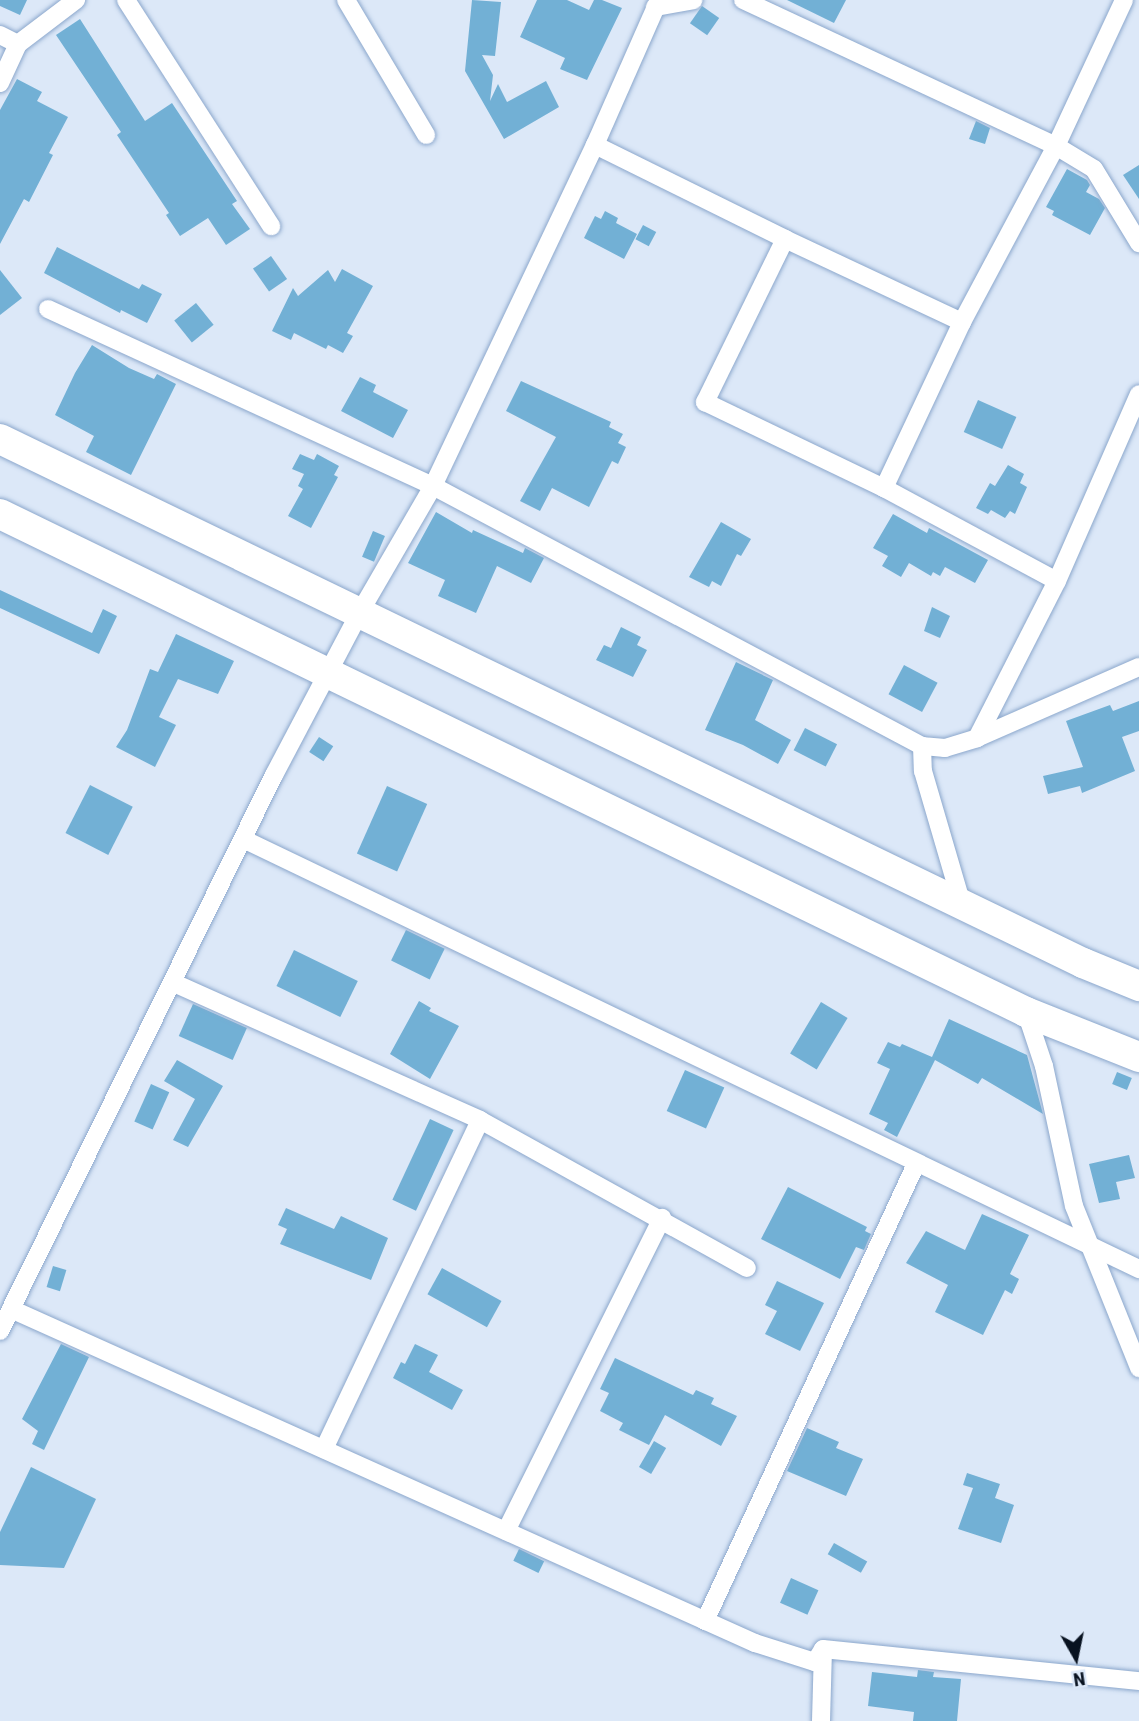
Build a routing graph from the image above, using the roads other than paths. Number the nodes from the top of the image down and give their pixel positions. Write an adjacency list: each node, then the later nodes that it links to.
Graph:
1 (76, 0): 9 (street)
2 (126, 0): 14 (street)
3 (346, 0): 11 (street)
4 (694, 0): 7 (street)
5 (743, 0): 13 (street)
6 (1124, 0): 13 (street)
7 (657, 3): 12 (street)
8 (0, 36): 9 (street)
9 (18, 44): 10 (street)
10 (0, 83)
11 (426, 135)
12 (595, 145): 15 (street); 21 (street)
13 (1056, 146): 16 (street); 18 (street)
14 (271, 226)
15 (785, 239): 18 (street); 22 (street)
16 (1139, 243)
17 (48, 309): 21 (street)
18 (962, 322): 22 (street)
19 (1139, 394): 24 (street)
20 (0, 439): 25 (highway)
21 (433, 486): 25 (street); 29 (street)
22 (884, 488): 24 (street)
23 (0, 514): 27 (highway)
24 (1057, 581): 28 (street)
25 (360, 612): 27 (street); 31 (highway)
26 (1139, 667): 28 (street)
27 (328, 673): 30 (street); 34 (highway)
28 (977, 738): 29 (street)
29 (922, 746): 31 (street)
30 (243, 839): 32 (street); 37 (street)
31 (962, 904): 33 (highway)
32 (174, 983): 36 (street); 42 (street)
33 (1139, 986)
34 (1026, 1012): 35 (highway); 39 (street)
35 (1139, 1057)
36 (480, 1120): 38 (street); 45 (street)
37 (916, 1164): 39 (street); 47 (street)
38 (663, 1218): 40 (street); 46 (street)
39 (1091, 1248): 41 (street); 44 (street)
40 (747, 1268)
41 (1139, 1269)
42 (11, 1309): 43 (street); 45 (street)
43 (0, 1331)
44 (1139, 1368)
45 (324, 1450): 46 (street)
46 (506, 1531): 47 (street)
47 (705, 1621): 48 (street)
48 (823, 1649): 49 (street); 50 (street)
49 (1139, 1681)
50 (821, 1721)

